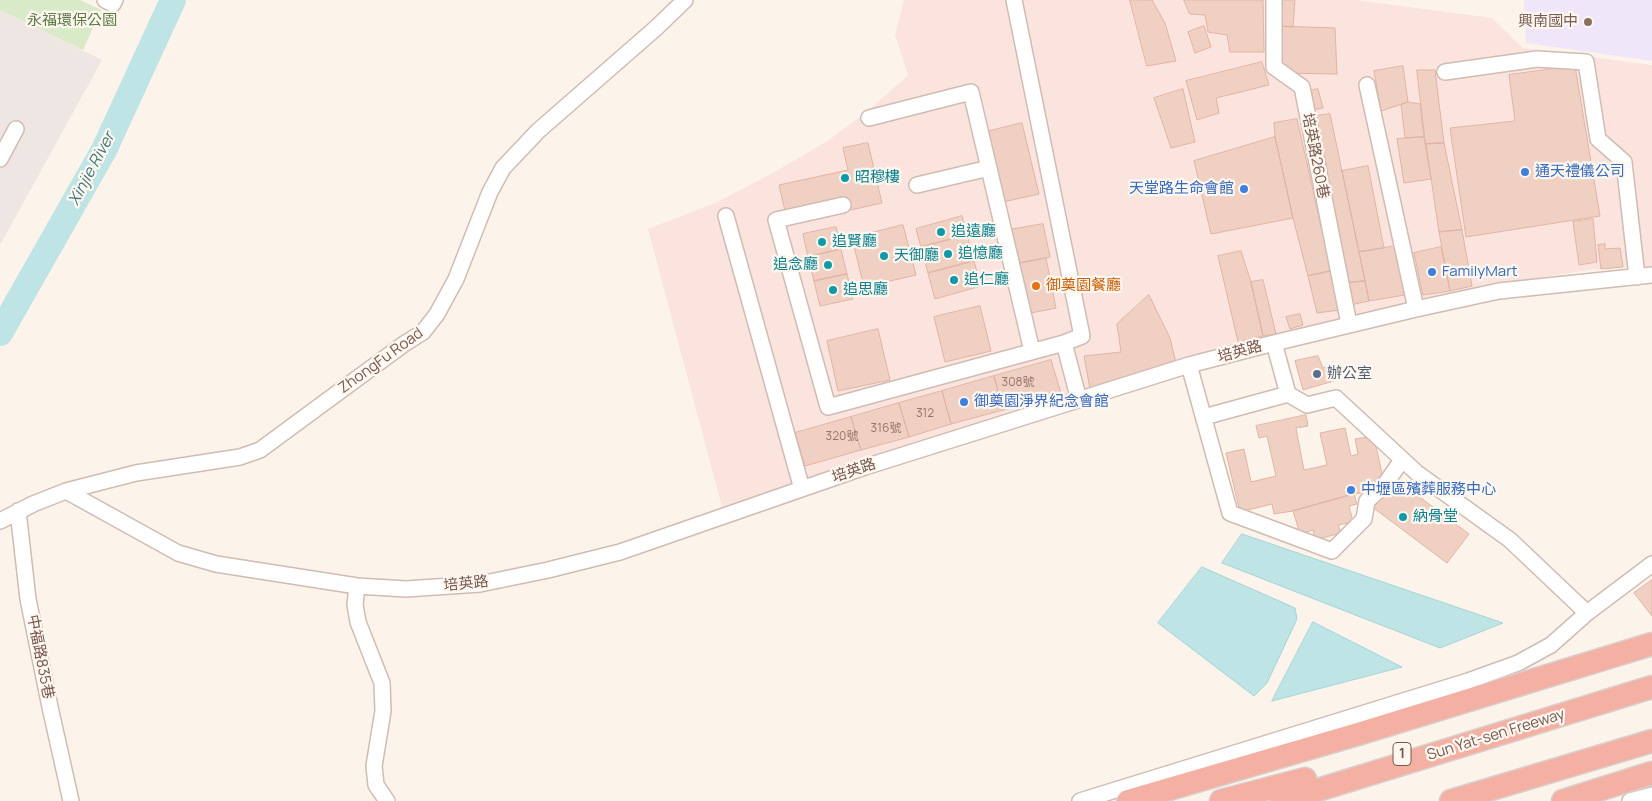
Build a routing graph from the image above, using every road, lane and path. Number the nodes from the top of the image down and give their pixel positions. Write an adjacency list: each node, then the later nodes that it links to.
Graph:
1 (105, 0): 2 (street)
2 (114, 0)
3 (685, 0): 27 (street, ZhongFu Road)
4 (1014, 0): 18 (street)
5 (1274, 0): 17 (street, 培英路260巷)
6 (1445, 72): 15 (street)
7 (1366, 85): 16 (street)
8 (869, 118): 11 (street)
9 (16, 129): 10 (street)
10 (0, 159)
11 (989, 168): 12 (street); 20 (street)
12 (917, 185)
13 (843, 205): 20 (street)
14 (726, 216): 26 (street)
15 (1644, 276): 16 (street, 培英路)
16 (1416, 309): 17 (street, 培英路)
17 (1349, 324): 19 (street, 培英路)
18 (1064, 342): 20 (street); 23 (street)
19 (1274, 343): 21 (street, 培英路); 22 (street)
20 (1032, 351)
21 (1190, 365): 23 (street, 培英路); 24 (street)
22 (1288, 394): 24 (street); 25 (street)
23 (1079, 400): 26 (street, 培英路)
24 (1204, 417): 25 (street)
25 (1402, 460): 32 (street)
26 (802, 489): 31 (street, 培英路)
27 (66, 491): 28 (street, ZhongFu Road); 31 (street, 培英路)
28 (18, 511): 29 (street, ZhongFu Road); 40 (street, 中福路835巷)
29 (0, 521)
30 (1652, 564): 32 (street)
31 (357, 586): 41 (street)
32 (1587, 613): 42 (street)
33 (1652, 644): 43 (highway)
34 (1652, 687): 35 (highway, Sun Yat-sen Freeway / 1)
35 (1582, 708): 44 (highway, 1); 45 (highway, Sun Yat-sen Freeway / 1)
36 (1652, 741): 38 (highway)
37 (1652, 773): 48 (highway)
38 (1507, 784): 46 (highway); 47 (highway)
39 (1652, 794): 49 (street)
40 (71, 801)
41 (387, 801)
42 (1080, 801)
43 (1128, 801)
44 (1221, 801)
45 (1282, 801)
46 (1451, 801)
47 (1456, 801)
48 (1563, 801)
49 (1630, 801)

